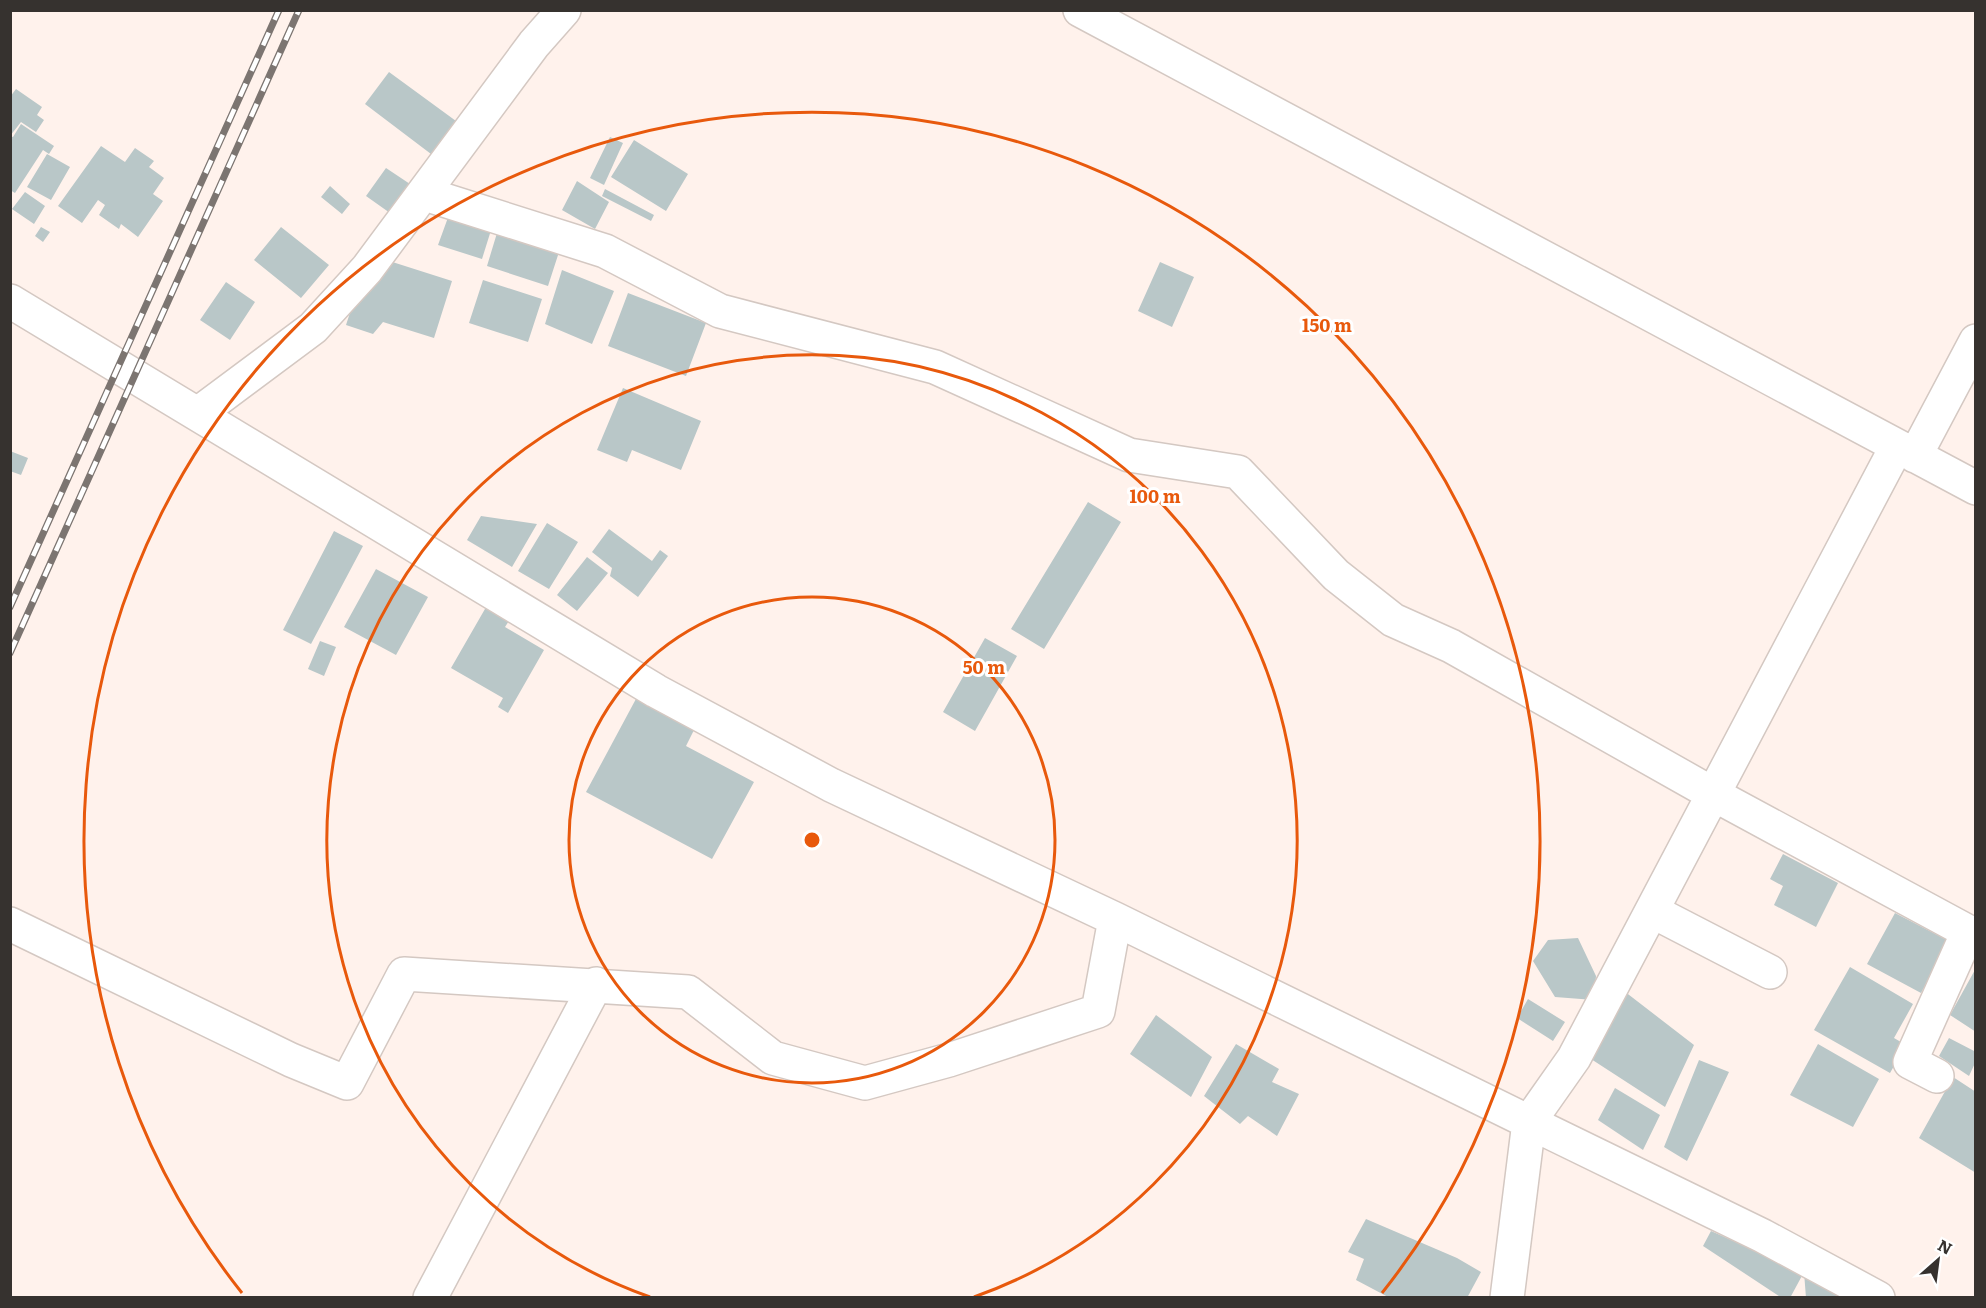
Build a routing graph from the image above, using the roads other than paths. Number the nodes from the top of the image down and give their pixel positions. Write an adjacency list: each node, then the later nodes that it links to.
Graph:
1 (564, 10): 3 (street)
2 (1080, 10): 7 (street)
3 (425, 194): 6 (street); 9 (street)
4 (10, 301): 6 (street)
5 (1976, 341): 7 (street)
6 (199, 413): 11 (street)
7 (1906, 451): 8 (street); 9 (street)
8 (1976, 488)
9 (1713, 794): 10 (street); 13 (street)
10 (1652, 911): 14 (street); 17 (street)
11 (1115, 919): 15 (street); 17 (street)
12 (10, 924): 15 (street)
13 (1972, 934): 16 (street)
14 (1770, 972)
15 (596, 984): 18 (street)
16 (1937, 1076)
17 (1529, 1122): 19 (street); 20 (street)
18 (430, 1298)
19 (1507, 1298)
20 (1878, 1298)

